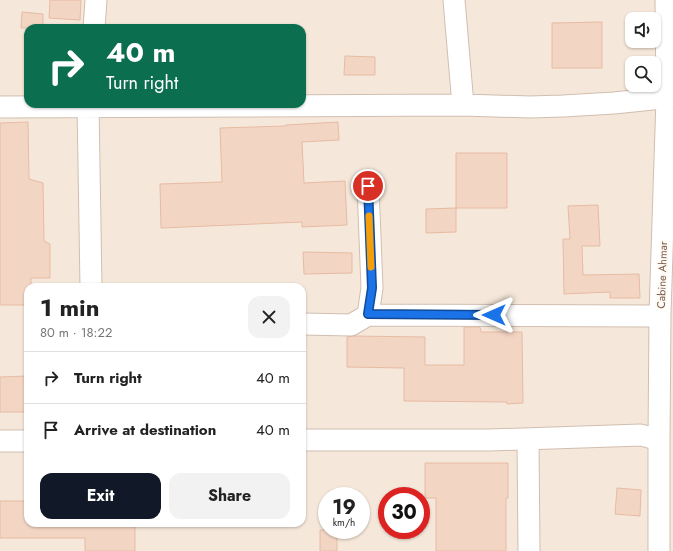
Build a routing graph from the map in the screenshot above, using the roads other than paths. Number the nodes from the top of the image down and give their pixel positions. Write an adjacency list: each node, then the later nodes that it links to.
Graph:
1 (96, 0): 4 (street)
2 (454, 0): 7 (street)
3 (666, 0): 5 (street, Cabine Ahmar)
4 (94, 24)
5 (670, 98): 7 (street); 14 (street, Cabine Ahmar)
6 (306, 105): 7 (street)
7 (463, 105)
8 (24, 106): 9 (street)
9 (0, 107)
10 (88, 108): 12 (street)
11 (368, 186): 13 (street)
12 (91, 283)
13 (368, 314): 14 (street); 15 (street)
14 (660, 314): 19 (street, Cabine Ahmar)
15 (306, 324)
16 (528, 439): 18 (street); 19 (street); 22 (street)
17 (0, 440): 20 (street)
18 (306, 440)
19 (659, 440): 21 (street, Cabine Ahmar)
20 (24, 441)
21 (666, 492): 23 (street, Cabine Ahmar)
22 (528, 551)
23 (659, 551)

